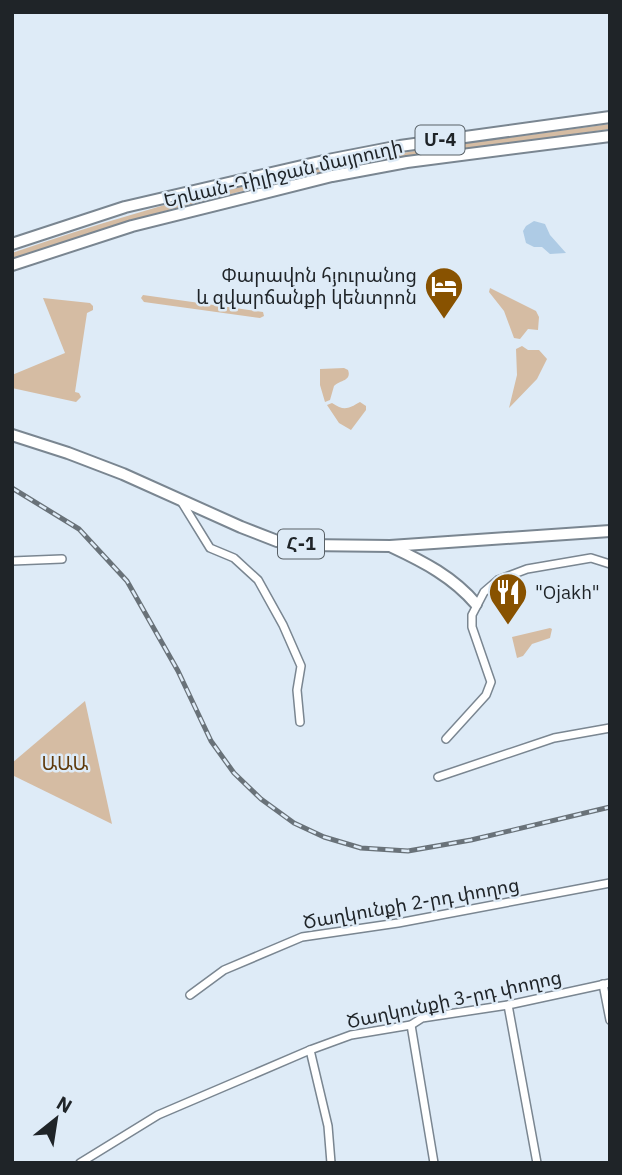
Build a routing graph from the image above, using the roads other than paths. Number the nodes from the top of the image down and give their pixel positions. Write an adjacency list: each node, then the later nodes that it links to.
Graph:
1 (610, 117): 3 (main road, Երևան-Դիլիջան մայրուղի / Մ-4)
2 (610, 136): 4 (main road, Երևան-Դիլիջան մայրուղի / Մ-4)
3 (12, 244)
4 (12, 265)
5 (12, 435): 7 (main road, Հ-1)
6 (12, 441): 7 (main road, Հ-1)
7 (34, 443): 8 (main road, Հ-1)
8 (181, 501): 10 (main road, Հ-1); 15 (street)
9 (610, 531): 10 (main road, Հ-1)
10 (390, 546): 14 (main road)
11 (62, 559): 12 (street)
12 (12, 561)
13 (610, 564): 14 (street)
14 (476, 604): 17 (street)
15 (300, 722)
16 (610, 727): 18 (street)
17 (446, 739)
18 (438, 778)
19 (610, 883): 21 (street, Ծաղկունքի 2-րդ փողոց)
20 (606, 984): 22 (street, Ծաղկունքի 3-րդ փողոց); 23 (street)
21 (190, 995)
22 (508, 1005): 24 (street, Ծաղկունքի 3-րդ փողոց); 29 (street)
23 (610, 1020)
24 (411, 1025): 25 (street, Ծաղկունքի 3-րդ փողոց); 28 (street)
25 (310, 1050): 26 (street, Ծաղկունքի 3-րդ փողոց); 27 (street)
26 (80, 1163)
27 (331, 1163)
28 (434, 1163)
29 (537, 1163)

